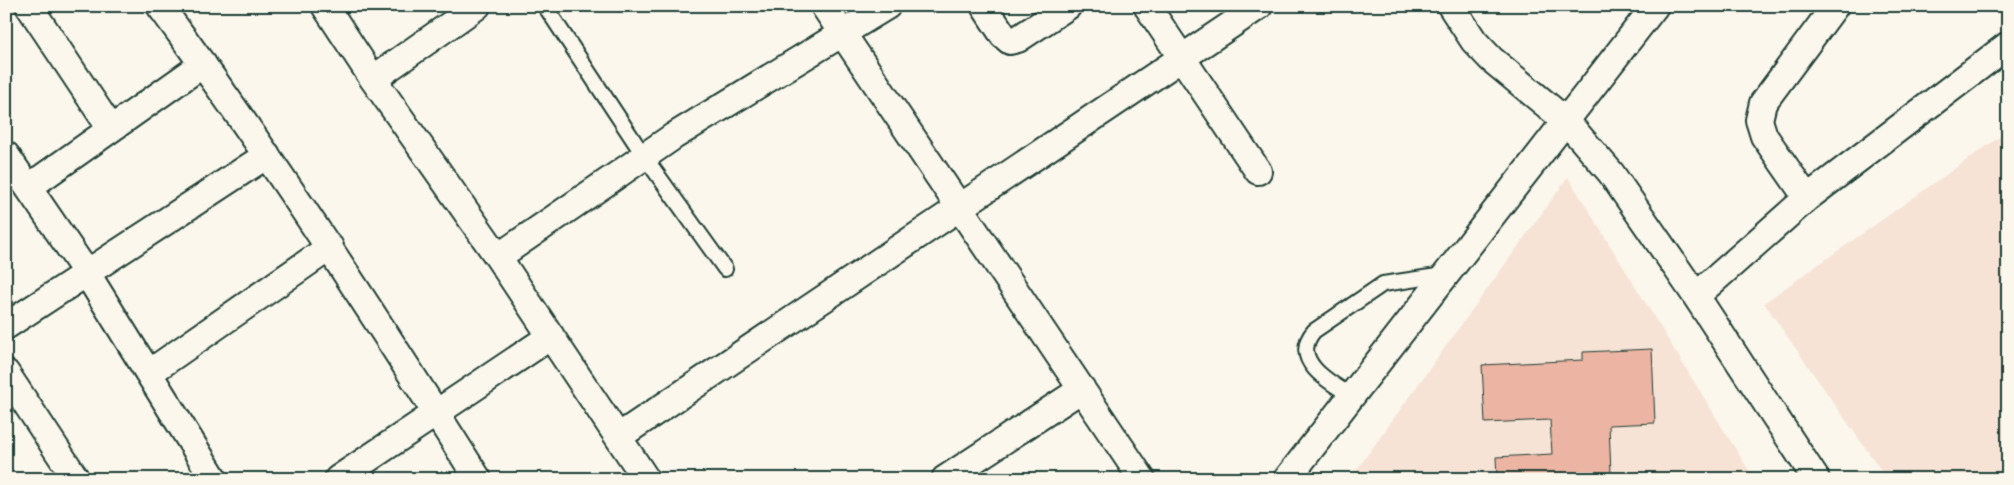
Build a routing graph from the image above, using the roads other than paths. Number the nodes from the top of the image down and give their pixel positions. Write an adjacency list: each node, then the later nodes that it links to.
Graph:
1 (28, 6): 21 (street)
2 (160, 6): 18 (street)
3 (325, 6): 19 (street)
4 (476, 6): 19 (street)
5 (545, 6): 24 (lane)
6 (824, 6): 15 (street)
7 (887, 6): 15 (street)
8 (984, 6): 9 (street)
9 (1068, 6)
10 (1146, 6): 17 (street)
11 (1259, 6): 17 (street)
12 (1451, 6): 20 (street)
13 (1655, 6): 20 (street)
14 (1835, 6): 27 (street)
15 (841, 33): 24 (street); 28 (street)
16 (2008, 45): 27 (street)
17 (1181, 57): 25 (street); 28 (street)
18 (203, 64): 21 (street); 22 (street)
19 (373, 79): 30 (street)
20 (1566, 121): 33 (street); 34 (street)
21 (111, 129): 26 (street)
22 (267, 154): 29 (street); 32 (street)
23 (6, 155): 26 (street)
24 (644, 156): 30 (street); 31 (lane)
25 (1258, 172)
26 (29, 187): 32 (street)
27 (1807, 198): 34 (street)
28 (959, 208): 39 (street); 42 (street)
29 (330, 247): 38 (street); 41 (street)
30 (498, 257): 36 (street)
31 (724, 268)
32 (86, 272): 35 (street); 38 (street)
33 (1445, 275): 40 (street); 40 (lane)
34 (1696, 296): 51 (street)
35 (6, 326)
36 (551, 336): 41 (street); 42 (street)
37 (6, 373): 43 (street)
38 (149, 373): 44 (street)
39 (1082, 389): 48 (street); 49 (street)
40 (1352, 396): 50 (street)
41 (437, 414): 45 (street); 46 (street)
42 (618, 438): 47 (street)
43 (76, 479)
44 (214, 479)
45 (338, 479)
46 (478, 479)
47 (646, 479)
48 (945, 479)
49 (1142, 479)
50 (1287, 479)
51 (1816, 479)

